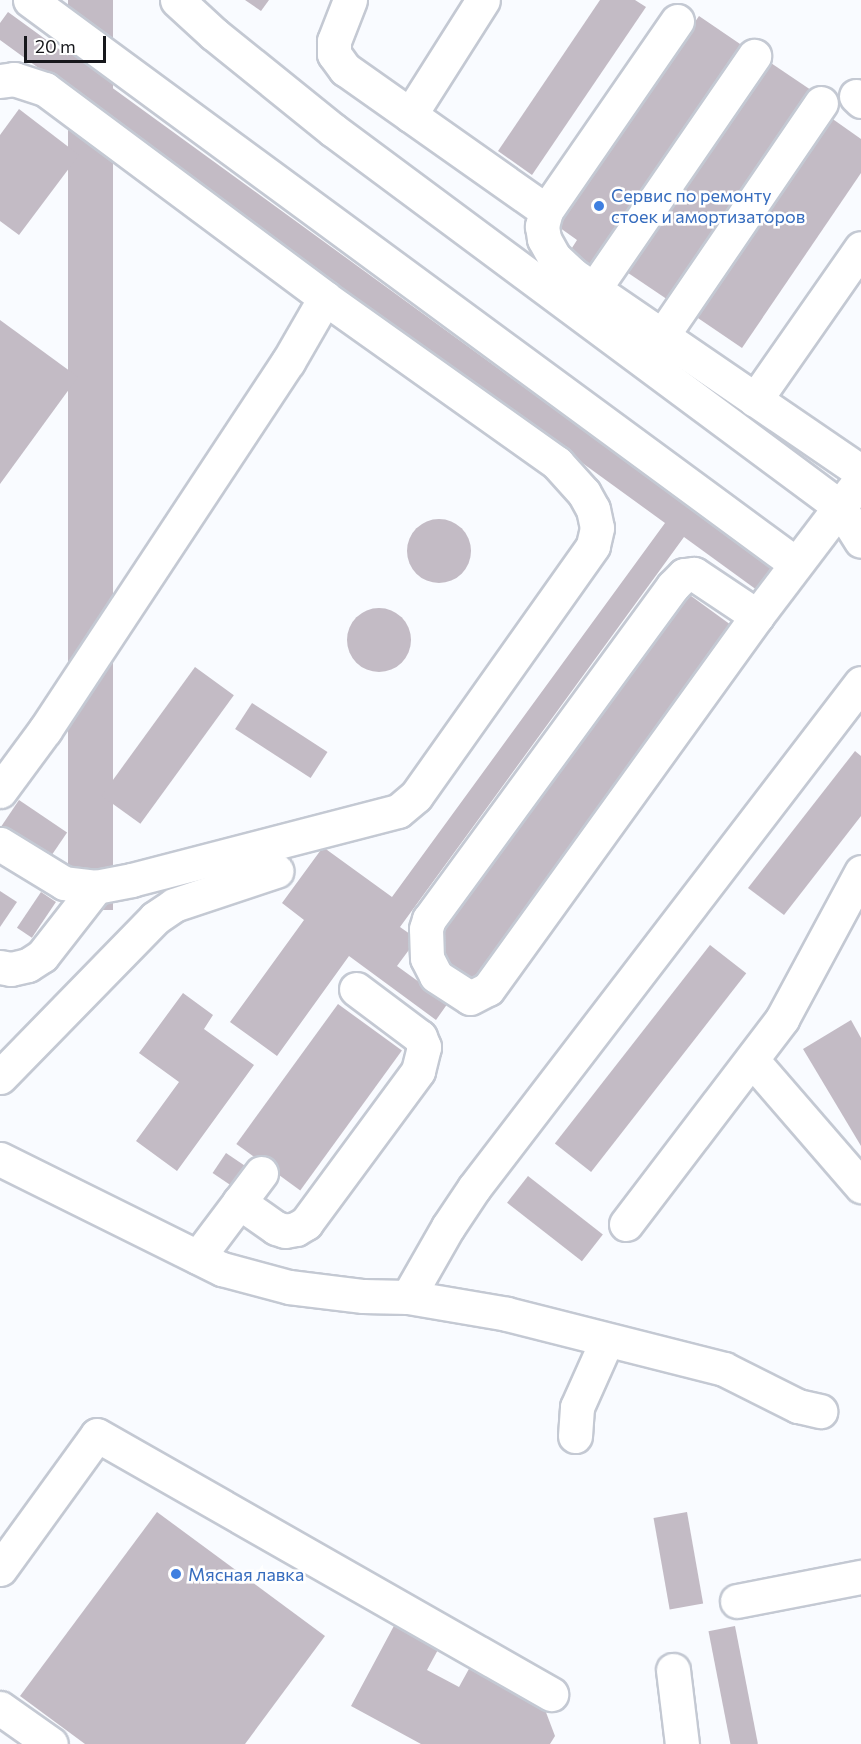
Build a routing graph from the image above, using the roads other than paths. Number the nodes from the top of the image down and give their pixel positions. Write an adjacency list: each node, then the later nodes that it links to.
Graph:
1 (30, 0): 20 (lane)
2 (177, 0): 18 (lane)
3 (350, 0): 9 (lane)
4 (483, 0): 9 (lane)
5 (677, 21): 10 (lane)
6 (754, 56): 12 (lane)
7 (0, 81): 13 (lane)
8 (821, 103): 14 (lane)
9 (410, 115): 10 (lane)
10 (546, 211): 12 (lane)
11 (861, 248): 15 (lane)
12 (594, 289): 14 (lane)
13 (325, 298): 23 (lane); 27 (lane)
14 (662, 336): 15 (lane)
15 (755, 400): 16 (lane)
16 (861, 472)
17 (861, 479): 18 (lane)
18 (839, 506): 19 (lane); 20 (lane)
19 (861, 541)
20 (796, 564): 21 (lane)
21 (757, 616): 21 (lane)
22 (861, 683): 38 (lane)
23 (0, 791)
24 (0, 844): 27 (lane)
25 (276, 871): 31 (lane)
26 (861, 872): 30 (lane)
27 (96, 887): 28 (lane)
28 (0, 967)
29 (356, 989): 35 (lane)
30 (752, 1060): 34 (lane); 36 (lane)
31 (0, 1077)
32 (0, 1159): 37 (lane)
33 (261, 1173): 35 (lane)
34 (861, 1186)
35 (239, 1202): 37 (lane)
36 (626, 1224)
37 (198, 1257): 38 (lane)
38 (408, 1297): 39 (lane)
39 (607, 1340): 40 (lane); 41 (lane)
40 (820, 1411)
41 (575, 1436)
42 (0, 1569): 46 (lane)
43 (861, 1577): 44 (lane)
44 (737, 1600)
45 (673, 1670): 49 (lane)
46 (552, 1694)
47 (0, 1708): 48 (lane)
48 (51, 1744)
49 (682, 1744)

